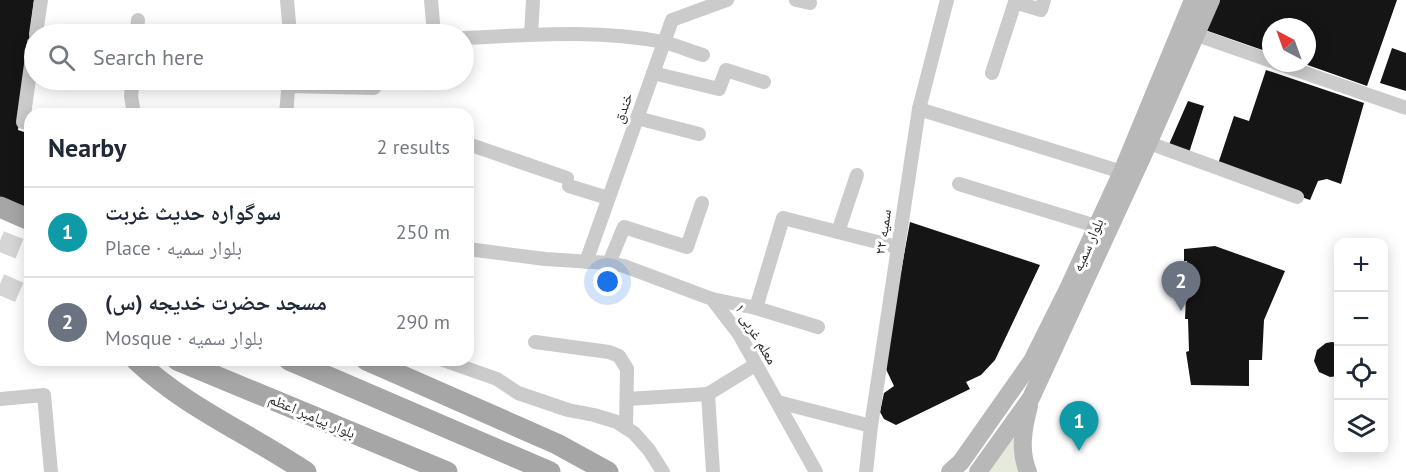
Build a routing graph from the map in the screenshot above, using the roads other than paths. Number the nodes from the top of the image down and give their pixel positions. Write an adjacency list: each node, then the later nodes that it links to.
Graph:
1 (41, 0): 13 (street)
2 (286, 0): 15 (street)
3 (431, 0): 16 (street)
4 (533, 0): 17 (street)
5 (728, 0): 20 (street, خندق)
6 (796, 0): 11 (street)
7 (947, 0): 34 (street, سمیه ۲۲)
8 (1044, 0): 25 (street)
9 (1192, 0): 39 (main road, بلوار سمیه)
10 (1211, 0): 18 (main road, بلوار سمیه)
11 (810, 3)
12 (138, 20): 14 (street)
13 (37, 24)
14 (138, 24)
15 (289, 24)
16 (433, 24)
17 (531, 35): 19 (street); 20 (street)
18 (1197, 35): 22 (street); 37 (main road, بلوار سمیه)
19 (474, 38)
20 (664, 43): 21 (street); 24 (street, خندق)
21 (703, 55)
22 (1262, 58)
23 (1302, 72): 33 (street)
24 (653, 73): 26 (street); 35 (street, خندق)
25 (992, 73)
26 (764, 82)
27 (27, 90): 30 (street)
28 (132, 90): 31 (street)
29 (288, 90): 32 (street)
30 (25, 108)
31 (133, 108)
32 (287, 108)
33 (1406, 108)
34 (919, 109): 39 (street); 49 (street, سمیه ۲۲)
35 (637, 118): 36 (street); 43 (street, خندق)
36 (699, 134)
37 (1149, 143): 42 (street); 64 (main road, بلوار سمیه)
38 (474, 146): 43 (street)
39 (1122, 172): 47 (main road, بلوار سمیه)
40 (857, 175): 48 (street)
41 (958, 184): 47 (street)
42 (1297, 197)
43 (608, 198): 51 (street, خندق)
44 (702, 203): 52 (street)
45 (0, 207): 46 (main road)
46 (24, 217)
47 (1096, 226): 79 (main road, بلوار سمیه)
48 (838, 232): 49 (street); 54 (street)
49 (897, 247): 68 (street, سمیه ۲۲)
50 (474, 250): 51 (street, معلم غربی ۱)
51 (586, 262): 52 (street, معلم غربی ۱)
52 (609, 263): 53 (street, معلم غربی ۱)
53 (712, 299): 54 (street); 57 (street, معلم غربی ۱)
54 (756, 308): 55 (street)
55 (818, 327)
56 (535, 342): 66 (street)
57 (755, 365): 63 (street); 67 (street, معلم غربی ۱)
58 (142, 366): 70 (main road)
59 (191, 366): 72 (main road, بلوار پیامبر اعظم)
60 (303, 366): 73 (main road)
61 (380, 366): 74 (main road)
62 (460, 366): 69 (street)
63 (708, 394): 66 (street); 76 (street)
64 (1031, 398): 80 (main road, بلوار سمیه); 81 (main road)
65 (0, 399): 71 (street)
66 (627, 399): 69 (street)
67 (778, 402): 68 (street); 77 (street, معلم غربی ۱)
68 (871, 426): 78 (street, سمیه ۲۲)
69 (626, 428): 75 (street)
70 (291, 468)
71 (51, 472)
72 (447, 472)
73 (550, 472)
74 (608, 472)
75 (663, 472)
76 (713, 472)
77 (816, 472)
78 (866, 472)
79 (950, 472)
80 (978, 472)
81 (1028, 472)

